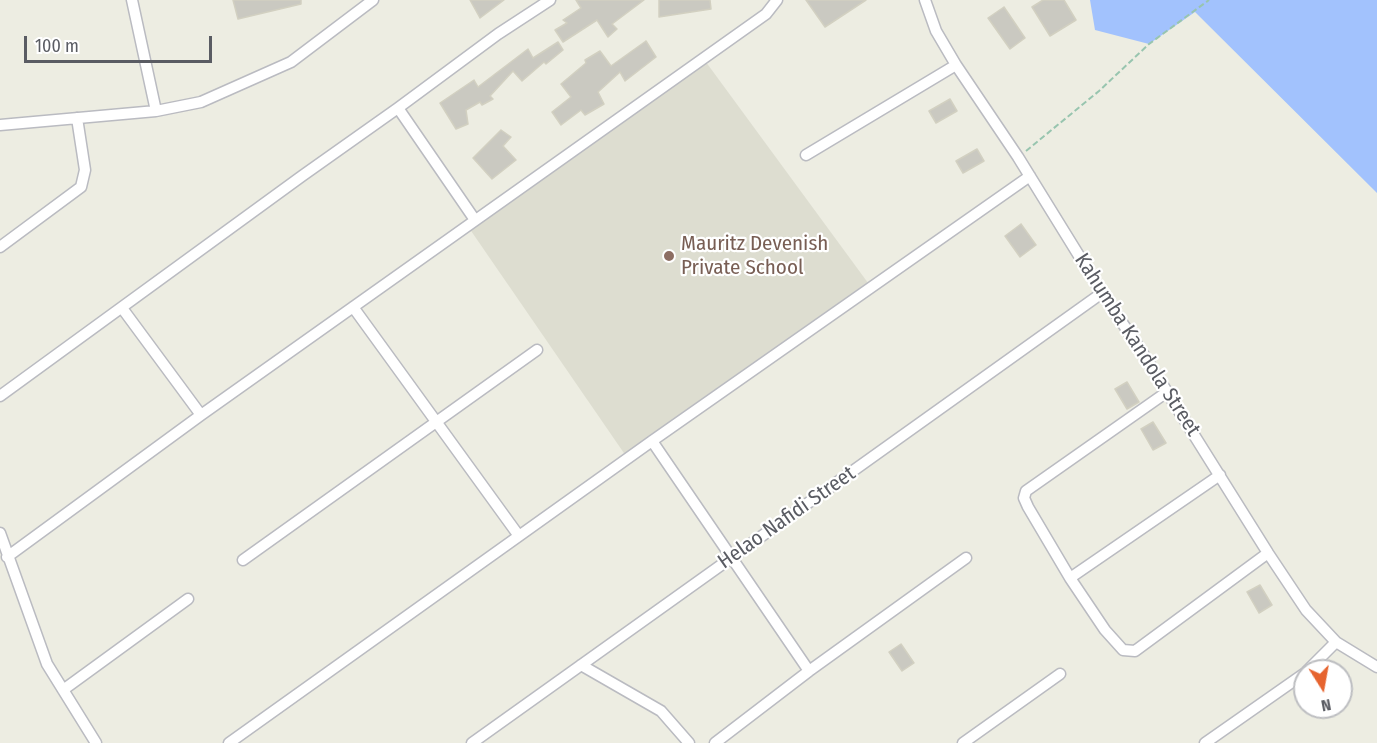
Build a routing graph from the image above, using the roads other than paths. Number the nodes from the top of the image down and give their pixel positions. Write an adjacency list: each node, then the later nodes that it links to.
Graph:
1 (132, 0): 9 (street)
2 (373, 0): 6 (street)
3 (550, 0): 8 (street)
4 (777, 0): 14 (street)
5 (925, 0): 7 (street, Kahumba Kandola Street)
6 (359, 4): 9 (street)
7 (956, 65): 12 (street); 13 (street, Kahumba Kandola Street)
8 (398, 108): 14 (street); 17 (street)
9 (156, 111): 10 (street)
10 (77, 118): 11 (street); 15 (street)
11 (0, 125)
12 (806, 155)
13 (1030, 176): 16 (street, Kahumba Kandola Street); 24 (street)
14 (475, 220): 18 (street)
15 (0, 247)
16 (1102, 293): 20 (street, Kahumba Kandola Street); 30 (street, Helao Nafidi Street)
17 (122, 308): 21 (street); 22 (street)
18 (353, 308): 22 (street); 23 (street)
19 (537, 350): 23 (street)
20 (1167, 392): 25 (street, Kahumba Kandola Street); 33 (street)
21 (0, 396)
22 (201, 416): 29 (street)
23 (436, 423): 27 (street); 32 (street)
24 (652, 441): 27 (street); 30 (street)
25 (1220, 475): 28 (street, Kahumba Kandola Street); 33 (street)
26 (0, 533): 29 (street)
27 (519, 536): 44 (street)
28 (1268, 553): 33 (street); 35 (street, Kahumba Kandola Street)
29 (8, 557): 42 (street)
30 (732, 557): 37 (street, Helao Nafidi Street); 39 (street)
31 (966, 558): 39 (street)
32 (243, 560)
33 (1070, 578)
34 (188, 599): 42 (street)
35 (1336, 642): 36 (street); 38 (street, Kahumba Kandola Street)
36 (1319, 659)
37 (581, 665): 45 (street, Helao Nafidi Street); 46 (street)
38 (1377, 667)
39 (809, 671): 47 (street)
40 (1060, 674): 48 (street)
41 (1293, 681): 49 (street)
42 (63, 690): 43 (street)
43 (96, 743)
44 (230, 743)
45 (472, 743)
46 (689, 743)
47 (715, 743)
48 (963, 743)
49 (1205, 743)

